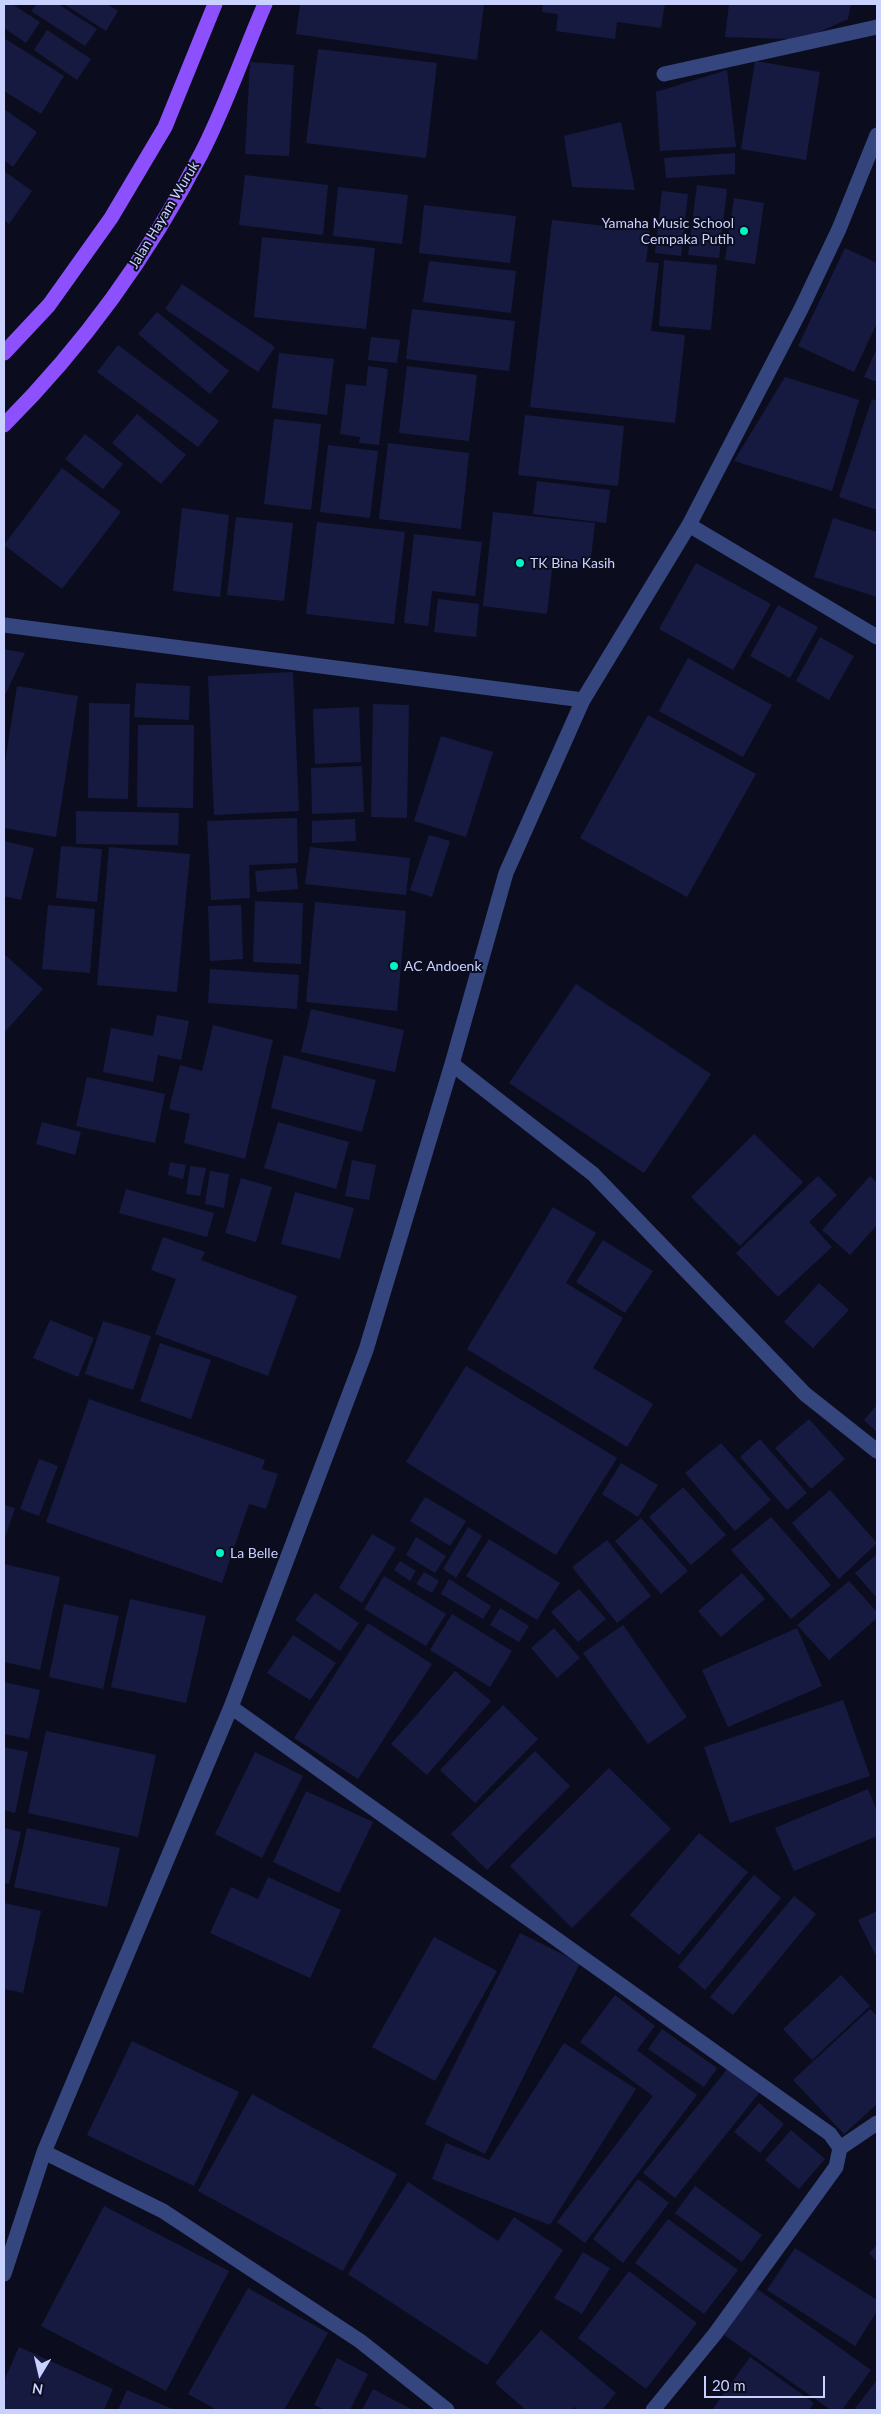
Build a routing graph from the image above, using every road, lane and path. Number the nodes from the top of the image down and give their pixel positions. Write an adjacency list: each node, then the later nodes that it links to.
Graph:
1 (216, 4): 6 (main road)
2 (265, 4): 7 (main road, Jalan Hayam Wuruk)
3 (877, 27): 4 (street)
4 (664, 74)
5 (877, 135): 8 (street)
6 (4, 353)
7 (4, 425)
8 (689, 526): 10 (street); 11 (street)
9 (4, 626): 11 (street)
10 (877, 637)
11 (583, 700): 12 (street)
12 (452, 1064): 13 (street); 14 (street)
13 (877, 1451)
14 (231, 1707): 16 (street); 17 (street)
15 (877, 2123): 16 (street)
16 (840, 2148): 20 (street)
17 (44, 2152): 18 (street); 19 (street)
18 (4, 2272)
19 (447, 2410)
20 (653, 2410)

